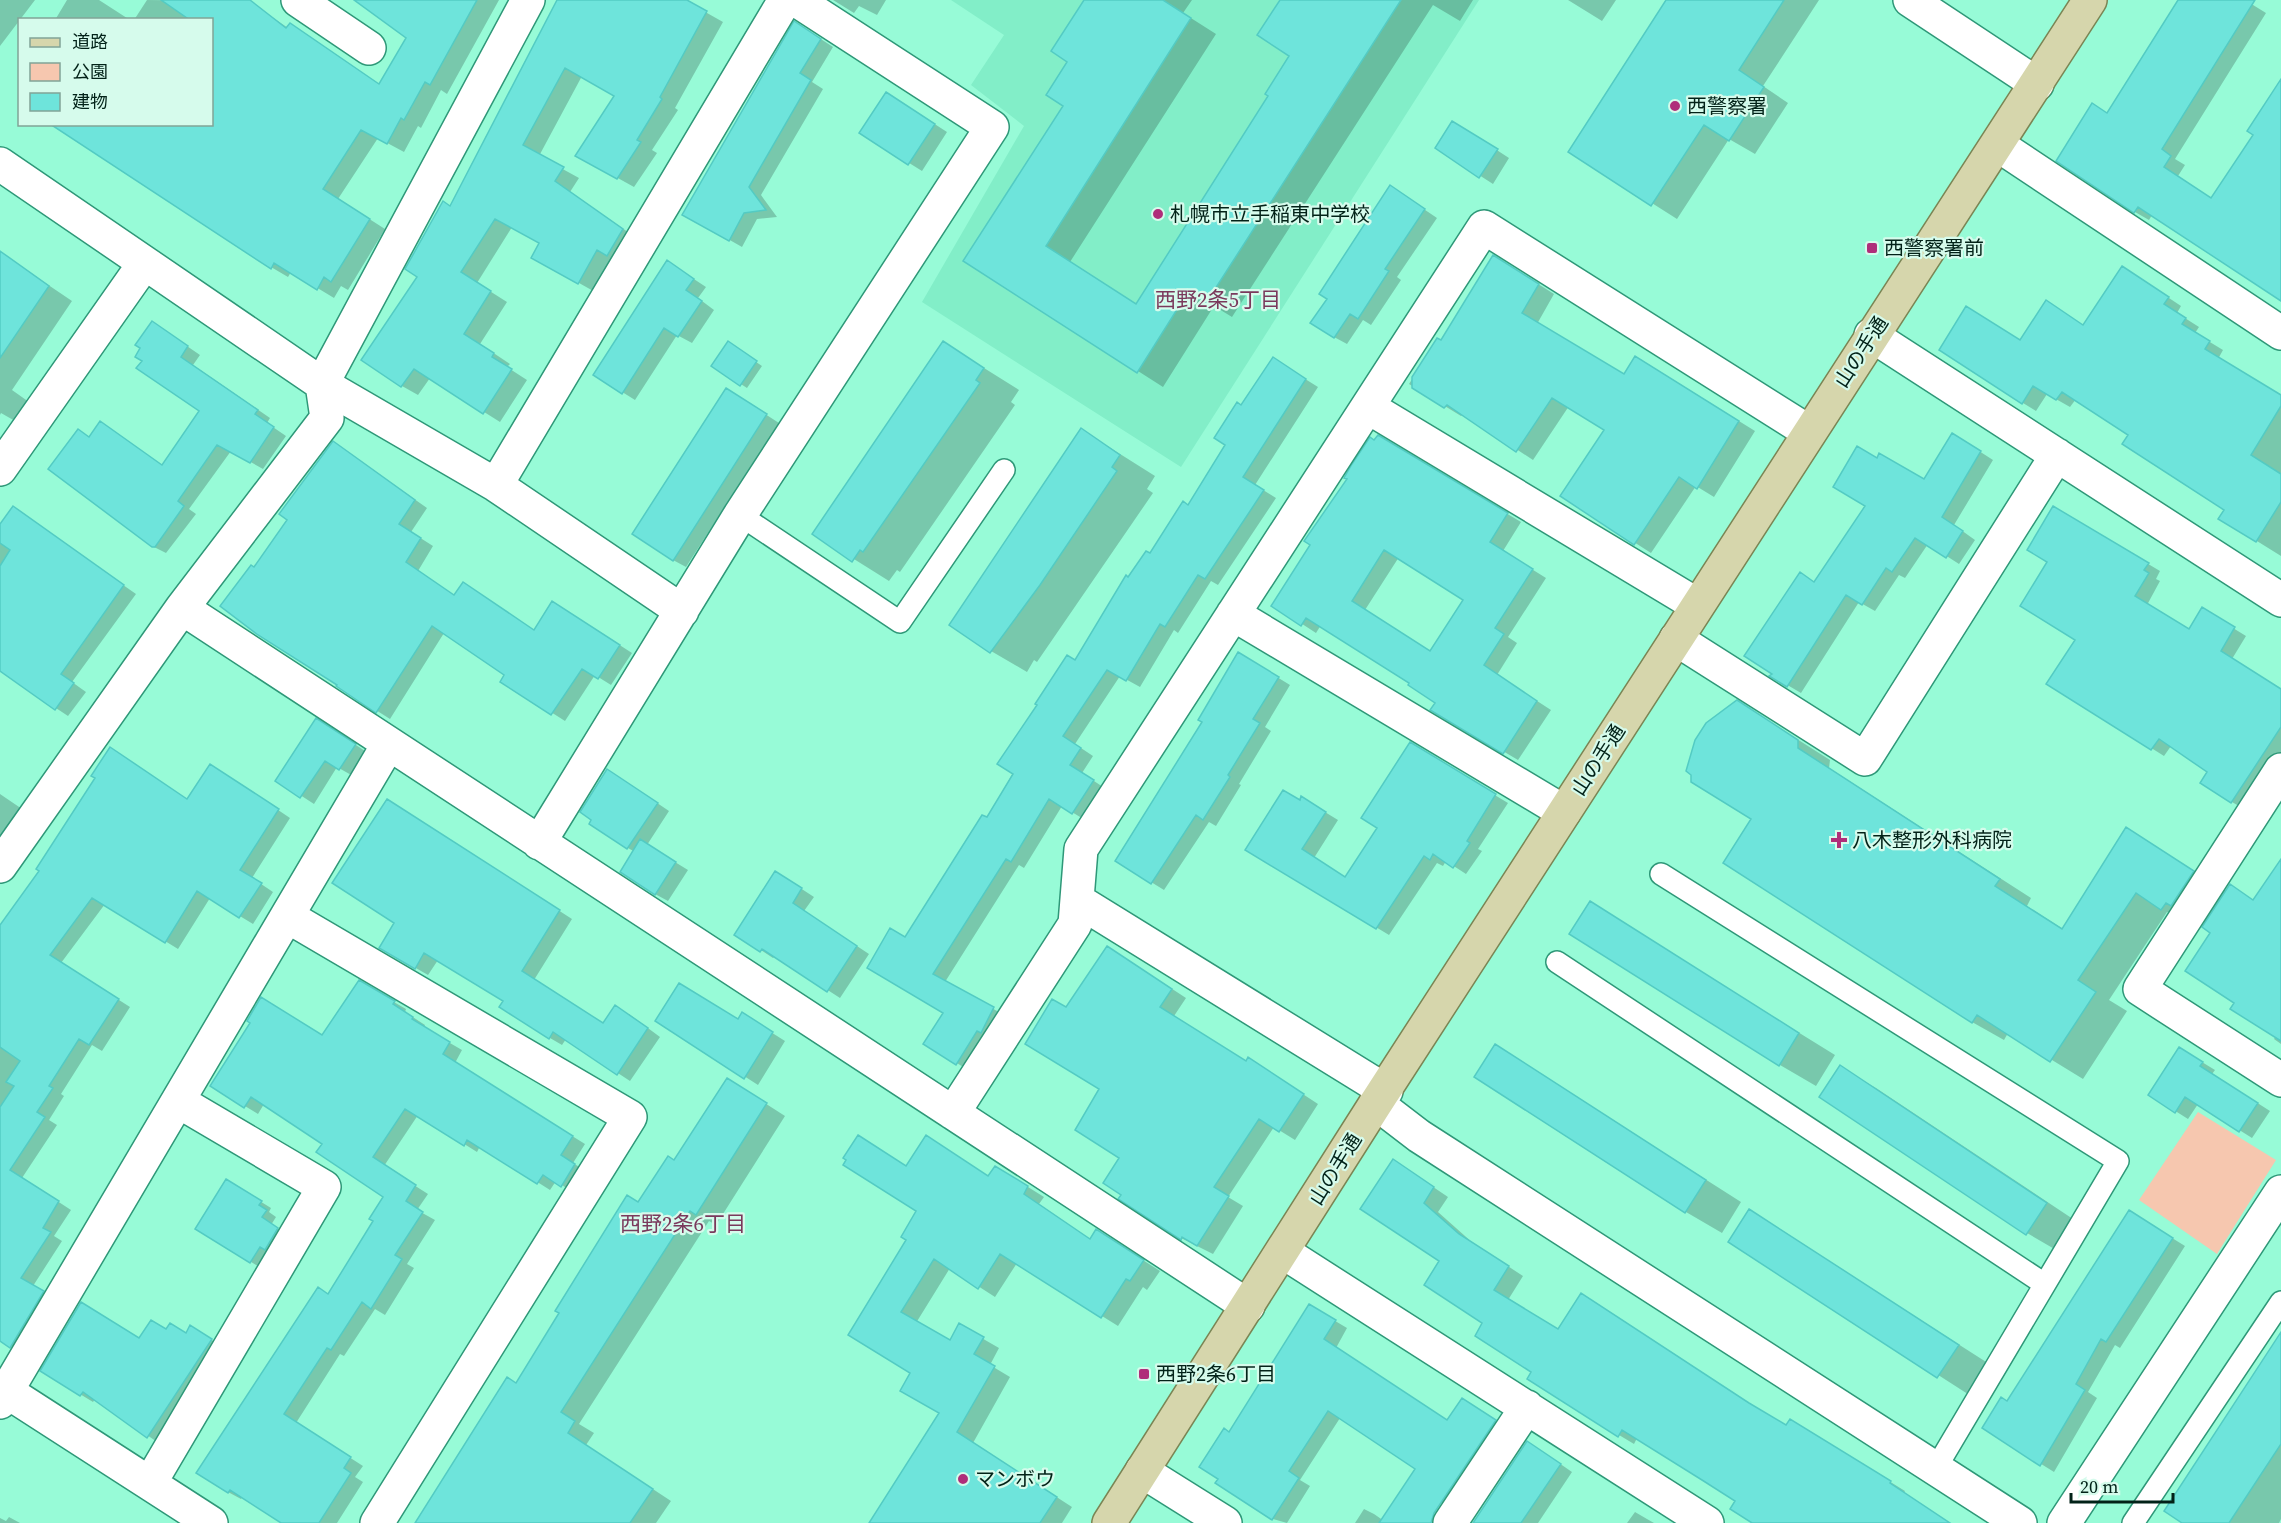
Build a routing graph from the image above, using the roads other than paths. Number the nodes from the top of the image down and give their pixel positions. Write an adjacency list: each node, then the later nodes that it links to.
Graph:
1 (298, 0): 7 (street)
2 (528, 0): 14 (street)
3 (785, 0): 20 (street)
4 (796, 0): 21 (street)
5 (1910, 0): 8 (street)
6 (2090, 0): 8 (main road, 山の手通)
7 (369, 48)
8 (2037, 84): 9 (main road, 山の手通)
9 (1998, 145): 12 (street); 13 (main road, 山の手通)
10 (0, 164): 11 (street)
11 (144, 264): 14 (street); 18 (street)
12 (2281, 333)
13 (1871, 334): 16 (main road, 山の手通); 17 (street)
14 (322, 384): 20 (street); 24 (street)
15 (1368, 407): 16 (street); 23 (street); 26 (street)
16 (1809, 432): 23 (main road, 山の手通)
17 (2057, 455): 22 (street); 27 (street)
18 (0, 469)
19 (1004, 470): 21 (lane)
20 (496, 485): 25 (street)
21 (740, 515): 25 (street)
22 (2281, 600)
23 (1697, 605): 27 (main road, 山の手通)
24 (182, 608): 28 (street); 32 (street)
25 (682, 611): 31 (street)
26 (1233, 614): 30 (street); 34 (street)
27 (1676, 639): 30 (main road, 山の手通)
28 (388, 745): 31 (street); 35 (street)
29 (2281, 770): 37 (street)
30 (1564, 812): 38 (main road, 山の手通)
31 (539, 843): 40 (street)
32 (0, 866)
33 (1661, 874): 43 (lane)
34 (1077, 900): 38 (street); 40 (street)
35 (287, 916): 39 (street); 52 (street)
36 (1557, 962): 43 (lane)
37 (2281, 1080)
38 (1381, 1097): 42 (main road, 山の手通); 48 (street)
39 (178, 1101): 46 (street); 50 (street)
40 (953, 1113): 45 (street)
41 (2281, 1192): 58 (street)
42 (1283, 1252): 45 (main road, 山の手通); 47 (street)
43 (2043, 1283): 48 (lane)
44 (2281, 1302): 59 (lane)
45 (1248, 1306): 49 (main road, 山の手通)
46 (2, 1393): 50 (street)
47 (1527, 1407): 55 (street); 56 (street)
48 (1936, 1468): 57 (street)
49 (1143, 1471): 53 (main road, 山の手通); 54 (street)
50 (150, 1483): 51 (street)
51 (211, 1523)
52 (377, 1523)
53 (1109, 1523)
54 (1225, 1523)
55 (1450, 1523)
56 (1707, 1523)
57 (2020, 1523)
58 (2064, 1523)
59 (2133, 1523)

